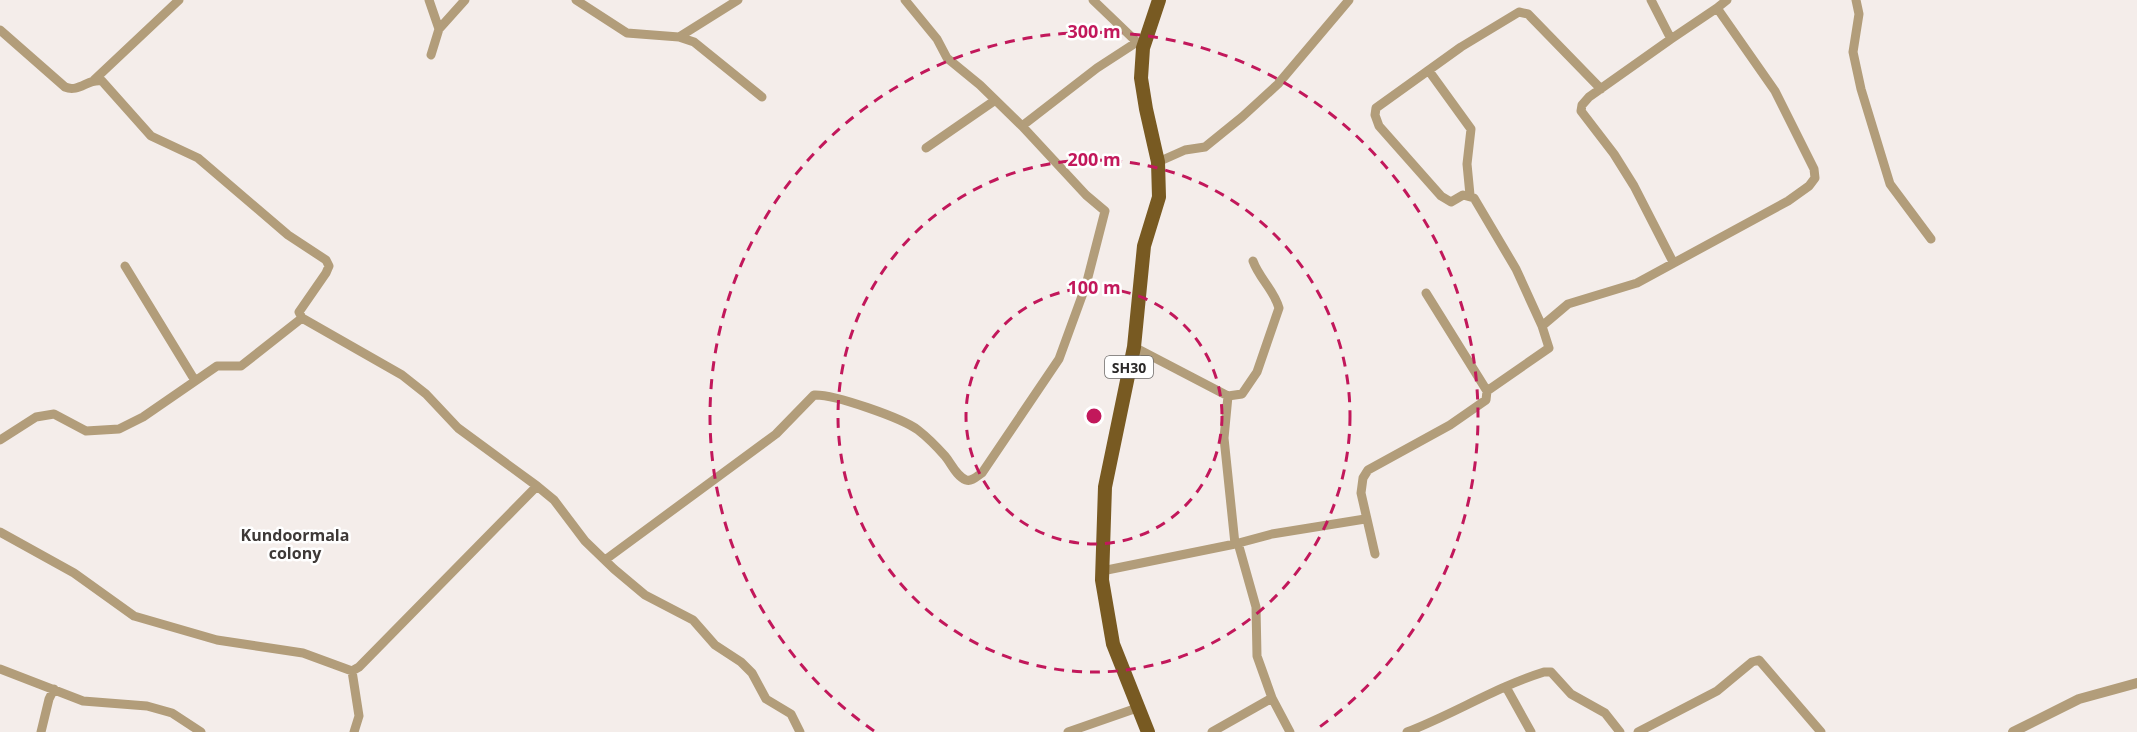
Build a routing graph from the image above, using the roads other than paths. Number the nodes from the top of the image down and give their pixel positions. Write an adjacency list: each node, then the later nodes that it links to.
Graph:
1 (179, 0): 21 (street)
2 (429, 0): 14 (street)
3 (465, 0): 14 (street)
4 (576, 0): 16 (street)
5 (738, 0): 16 (street)
6 (905, 0): 24 (street)
7 (1093, 0): 18 (street)
8 (1159, 0): 18 (main road, SH30)
9 (1349, 0): 27 (street)
10 (1651, 0): 17 (street)
11 (1727, 0): 13 (street)
12 (1856, 0): 29 (street)
13 (1717, 8): 17 (street); 31 (street)
14 (439, 29): 19 (street)
15 (0, 30): 21 (street)
16 (679, 38): 23 (street)
17 (1671, 39): 22 (street)
18 (1140, 45): 25 (street); 27 (main road, SH30)
19 (430, 55)
20 (1429, 71): 22 (street); 28 (street); 28 (street)
21 (94, 80): 34 (street)
22 (1600, 89): 31 (street)
23 (762, 97)
24 (994, 101): 25 (street); 26 (street)
25 (1022, 126): 46 (street)
26 (926, 148)
27 (1158, 162): 36 (main road, SH30)
28 (1470, 195): 35 (street)
29 (1931, 239)
30 (1253, 261): 39 (street)
31 (1673, 262): 35 (street)
32 (125, 266): 37 (street)
33 (1426, 293): 38 (street)
34 (302, 318): 37 (street); 41 (street)
35 (1542, 326): 38 (street)
36 (1134, 347): 39 (street); 47 (main road, SH30)
37 (194, 379): 40 (street)
38 (1487, 391): 42 (street)
39 (1228, 396): 44 (street)
40 (0, 440)
41 (537, 486): 46 (street); 49 (street)
42 (1365, 519): 44 (street); 45 (street)
43 (0, 532): 49 (street)
44 (1237, 544): 47 (street); 53 (street)
45 (1375, 554)
46 (605, 560): 58 (street)
47 (1102, 571): 54 (main road, SH30)
48 (0, 669): 52 (street)
49 (352, 671): 57 (street)
50 (2137, 683): 68 (street)
51 (1506, 687): 63 (street); 64 (street); 65 (street)
52 (54, 690): 55 (street); 56 (street)
53 (1272, 698): 61 (street); 62 (street)
54 (1137, 708): 59 (street); 60 (main road, SH30)
55 (41, 732)
56 (201, 732)
57 (354, 732)
58 (800, 732)
59 (1068, 732)
60 (1148, 732)
61 (1212, 732)
62 (1290, 732)
63 (1407, 732)
64 (1531, 732)
65 (1620, 732)
66 (1638, 732): 67 (street)
67 (1821, 732)
68 (2013, 732)

